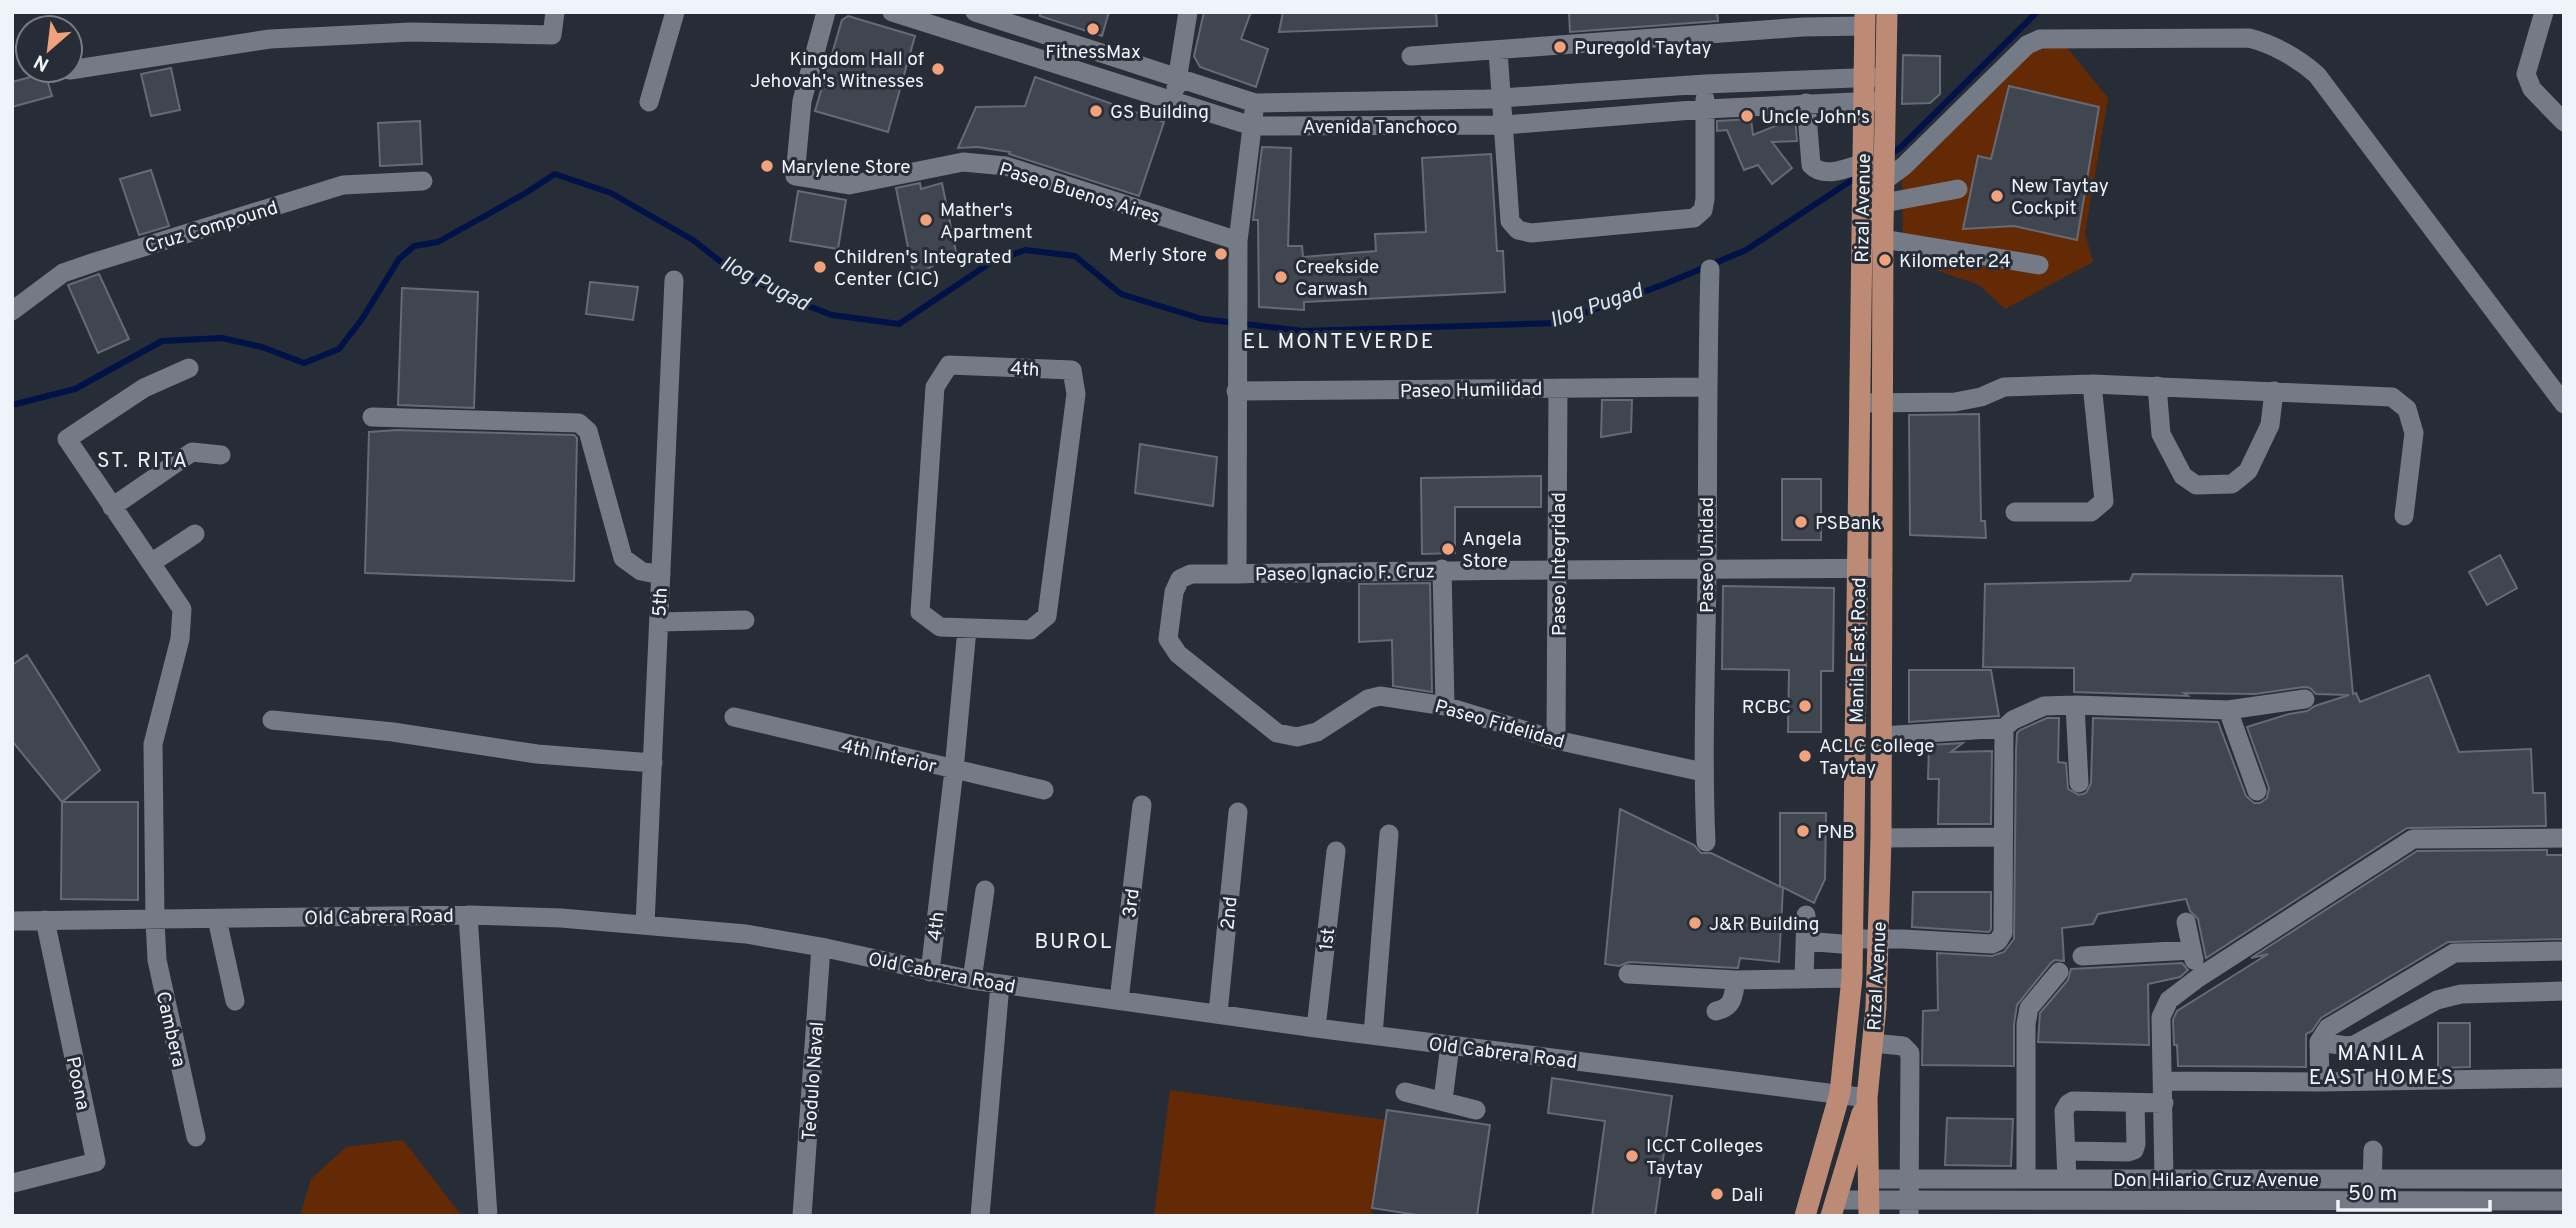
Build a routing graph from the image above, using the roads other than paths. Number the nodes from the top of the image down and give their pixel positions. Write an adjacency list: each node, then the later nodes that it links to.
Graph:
1 (555, 12): 13 (street)
2 (675, 12): 21 (street)
3 (826, 12): 34 (street, Paseo Buenos Aires)
4 (892, 12): 19 (street, Avenida Tanchoco)
5 (975, 12): 15 (street, Avenida Tanchoco)
6 (1188, 12): 15 (street)
7 (1887, 12): 14 (main road, Rizal Avenue)
8 (2544, 12): 26 (street)
9 (1865, 19): 10 (street); 16 (main road, Rizal Avenue)
10 (1816, 20): 11 (street)
11 (1498, 51): 12 (street); 18 (street)
12 (1411, 56)
13 (84, 68)
14 (1885, 76): 16 (street, Avenida Tanchoco); 20 (main road, Rizal Avenue)
15 (1178, 77): 19 (street); 23 (street, Avenida Tanchoco)
16 (1864, 77): 17 (street, Avenida Tanchoco); 22 (main road, Rizal Avenue)
17 (1705, 83): 18 (street, Avenida Tanchoco); 25 (street)
18 (1502, 98): 23 (street, Avenida Tanchoco); 27 (street)
19 (1174, 101): 28 (street, Avenida Tanchoco)
20 (1885, 101): 22 (street, Avenida Tanchoco); 29 (main road, Rizal Avenue)
21 (649, 102)
22 (1864, 102): 24 (street, Avenida Tanchoco); 29 (main road, Rizal Avenue)
23 (1255, 103): 28 (street, Paseo Ignacio F. Cruz)
24 (1806, 103): 25 (street, Avenida Tanchoco); 29 (street)
25 (1705, 109): 27 (street, Avenida Tanchoco); 27 (street)
26 (2564, 122)
27 (1505, 125): 28 (street, Avenida Tanchoco)
28 (1252, 126): 34 (street, Paseo Ignacio F. Cruz)
29 (1874, 169): 32 (main road, Rizal Avenue); 33 (main road, Rizal Avenue); 48 (street)
30 (423, 181): 38 (street, Cruz Compound)
31 (1958, 189): 32 (street)
32 (1884, 203): 33 (main road, Rizal Avenue)
33 (1872, 239): 35 (street); 46 (main road, Rizal Avenue); 47 (main road, Rizal Avenue)
34 (1238, 241): 44 (street, Paseo Ignacio F. Cruz)
35 (2039, 265)
36 (1710, 269): 42 (street, Paseo Unidad)
37 (674, 280): 62 (street, 5th)
38 (12, 311)
39 (189, 368): 51 (street, Cambera)
40 (2092, 384): 41 (street); 47 (street); 52 (street)
41 (2157, 386): 45 (street); 45 (street)
42 (1706, 387): 43 (street, Paseo Humilidad); 59 (street, Paseo Unidad)
43 (1558, 388): 44 (street, Paseo Humilidad); 60 (street, Paseo Integridad)
44 (1236, 391): 61 (street, Paseo Ignacio F. Cruz)
45 (2274, 391): 53 (street)
46 (1860, 403): 47 (street); 56 (main road, Manila East Road)
47 (1882, 403): 57 (main road, Manila East Road)
48 (2564, 404)
49 (372, 417): 62 (street)
50 (222, 455): 51 (street)
51 (112, 507): 55 (street, Cambera)
52 (2015, 512)
53 (2404, 516)
54 (195, 534): 55 (street)
55 (151, 563): 94 (street, Cambera)
56 (1859, 568): 57 (street, Paseo Ignacio F. Cruz); 59 (street, Paseo Ignacio F. Cruz); 100 (main road, Manila East Road)
57 (1883, 568): 73 (main road, Manila East Road)
58 (1442, 569): 60 (street, Paseo Ignacio F. Cruz); 61 (street, Paseo Ignacio F. Cruz); 68 (street)
59 (1707, 570): 60 (street, Paseo Ignacio F. Cruz); 77 (street, Paseo Unidad)
60 (1559, 571): 74 (street, Paseo Integridad)
61 (1237, 574): 68 (street, Paseo Fidelidad)
62 (661, 575): 64 (street, 5th)
63 (745, 620): 64 (street)
64 (659, 622): 75 (street, 5th)
65 (967, 629): 65 (street, 4th); 76 (street, 4th)
66 (2305, 699): 69 (street)
67 (2075, 705): 69 (street); 72 (street); 78 (street)
68 (1445, 706): 74 (street, Paseo Fidelidad)
69 (2228, 710): 80 (street)
70 (734, 718): 76 (street, 4th Interior)
71 (272, 720): 75 (street)
72 (2004, 728): 73 (street); 84 (street)
73 (1882, 736): 85 (main road, Rizal Avenue)
74 (1556, 740): 77 (street, Paseo Fidelidad)
75 (653, 763): 97 (street, 5th)
76 (954, 770): 79 (street, 4th Interior); 105 (street, 4th)
77 (1703, 772): 87 (street, Paseo Unidad)
78 (2079, 783)
79 (1044, 790)
80 (2257, 791)
81 (1142, 805): 115 (street, 3rd)
82 (1238, 812): 118 (street, 2nd)
83 (1389, 834): 120 (street)
84 (2002, 837): 85 (street); 98 (street)
85 (1881, 838): 98 (main road, Rizal Avenue)
86 (2564, 838): 110 (street)
87 (1706, 842)
88 (1336, 850): 119 (street, 1st)
89 (985, 890): 111 (street)
90 (468, 915): 92 (street, Old Cabrera Road); 97 (street, Old Cabrera Road); 153 (street)
91 (1806, 915): 99 (street)
92 (217, 919): 94 (street, Old Cabrera Road); 116 (street)
93 (45, 920): 94 (street, Old Cabrera Road); 95 (street, Old Cabrera Road); 144 (street, Poona)
94 (155, 920): 135 (street, Cambera)
95 (12, 921)
96 (2186, 922): 102 (street)
97 (645, 925): 101 (street, Old Cabrera Road)
98 (1878, 939): 100 (street); 122 (main road, Rizal Avenue)
99 (1805, 941): 100 (street); 108 (street)
100 (1853, 942): 109 (main road, Rizal Avenue)
101 (821, 947): 105 (street, Old Cabrera Road); 154 (street, Teodulo Naval)
102 (2192, 950): 104 (street); 110 (street)
103 (2564, 951): 121 (street)
104 (2082, 956)
105 (930, 972): 111 (street, Old Cabrera Road)
106 (2059, 972): 139 (street)
107 (1628, 974): 112 (street)
108 (1804, 978): 109 (street); 112 (street)
109 (1852, 978): 124 (main road, Rizal Avenue)
110 (2198, 978): 126 (street)
111 (972, 980): 113 (street, Old Cabrera Road)
112 (1736, 980): 117 (street)
113 (1000, 984): 115 (street, Old Cabrera Road); 155 (street)
114 (2564, 991): 121 (street)
115 (1119, 1000): 118 (street, Old Cabrera Road)
116 (235, 1001)
117 (1716, 1011)
118 (1218, 1013): 119 (street, Old Cabrera Road)
119 (1316, 1028): 120 (street, Old Cabrera Road)
120 (1373, 1035): 123 (street, Old Cabrera Road)
121 (2319, 1042): 127 (street)
122 (1873, 1044): 130 (main road, Rizal Avenue); 138 (street)
123 (1450, 1045): 129 (street, Old Cabrera Road); 131 (street)
124 (1846, 1048): 129 (main road, Rizal Avenue); 130 (main road)
125 (2564, 1078): 127 (street)
126 (2164, 1081): 127 (street); 133 (street)
127 (2320, 1082)
128 (1405, 1092): 131 (street)
129 (1840, 1093): 130 (street, Old Cabrera Road); 156 (main road, Rizal Avenue)
130 (1867, 1098): 145 (main road, Rizal Avenue); 148 (main road)
131 (1443, 1100): 134 (street)
132 (2135, 1103): 133 (street); 137 (street); 137 (street)
133 (2164, 1103): 141 (street)
134 (1476, 1110)
135 (196, 1137)
136 (2373, 1150): 143 (street)
137 (2067, 1151): 140 (street)
138 (1909, 1179): 139 (street, Don Hilario Cruz Avenue); 145 (street, Don Hilario Cruz Avenue); 149 (street)
139 (2026, 1179): 140 (street, Don Hilario Cruz Avenue)
140 (2067, 1179): 141 (street, Don Hilario Cruz Avenue)
141 (2164, 1179): 143 (street, Don Hilario Cruz Avenue)
142 (2564, 1179): 143 (street, Don Hilario Cruz Avenue)
143 (2371, 1180): 146 (street)
144 (13, 1183)
145 (1869, 1198): 148 (street, Don Hilario Cruz Avenue); 149 (street, Don Hilario Cruz Avenue)
146 (2372, 1201): 151 (street, Don Hilario Cruz Avenue); 152 (street, Don Hilario Cruz Avenue)
147 (2564, 1201): 152 (street, Don Hilario Cruz Avenue)
148 (1833, 1208)
149 (1909, 1208): 150 (street, Don Hilario Cruz Avenue)
150 (2026, 1208): 151 (street, Don Hilario Cruz Avenue)
151 (2290, 1209)
152 (2526, 1209)
153 (488, 1216)
154 (802, 1216)
155 (980, 1216)
156 (1805, 1216)

